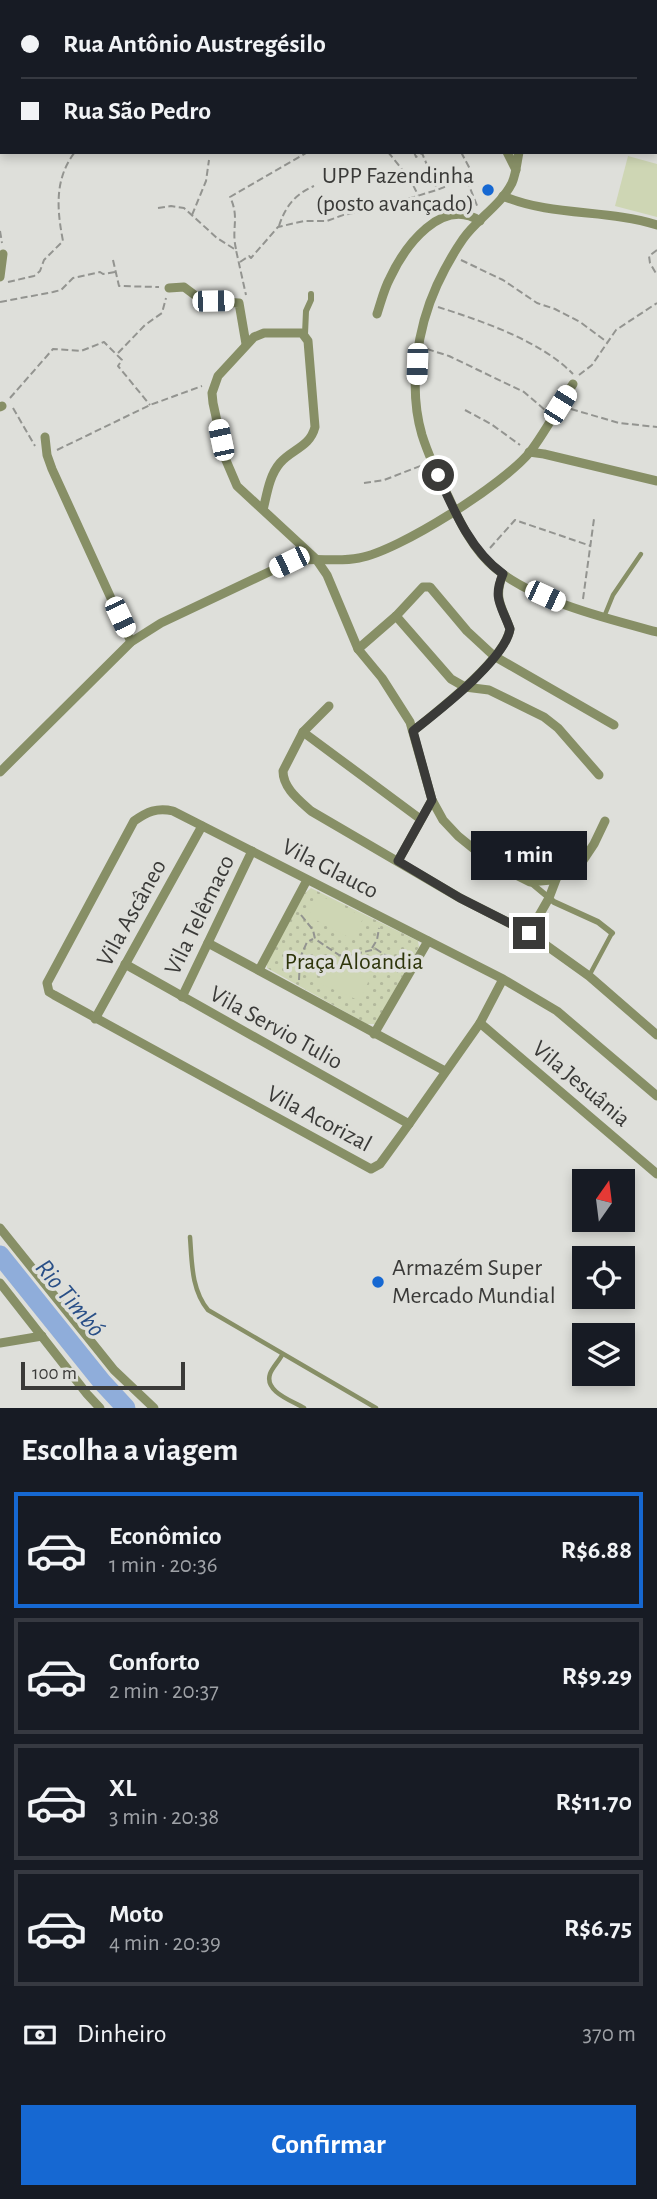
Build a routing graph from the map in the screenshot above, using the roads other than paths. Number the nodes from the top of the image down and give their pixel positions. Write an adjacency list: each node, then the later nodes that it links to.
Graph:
1 (508, 154): 3 (street)
2 (519, 154): 3 (street)
3 (516, 170): 4 (street)
4 (503, 196): 5 (street); 6 (street)
5 (481, 220): 11 (street); 19 (street)
6 (657, 225)
7 (3, 254): 8 (street)
8 (0, 277)
9 (169, 288): 13 (street)
10 (311, 293): 12 (street)
11 (377, 314)
12 (305, 334): 13 (street); 18 (street)
13 (246, 344): 18 (street)
14 (575, 381): 16 (street)
15 (45, 437): 26 (street)
16 (530, 452): 17 (street); 19 (street)
17 (657, 481)
18 (263, 510): 21 (street)
19 (455, 512): 21 (street); 22 (street)
20 (641, 554): 24 (lane)
21 (316, 559): 26 (street); 27 (street)
22 (503, 574): 24 (street); 28 (street)
23 (396, 616): 27 (street); 28 (street); 29 (street)
24 (604, 617): 25 (street)
25 (657, 632)
26 (131, 642): 34 (street)
27 (358, 649): 32 (street)
28 (495, 656): 29 (street); 31 (street)
29 (465, 687): 32 (street); 35 (street)
30 (329, 706): 33 (street)
31 (614, 725)
32 (413, 731): 36 (street)
33 (303, 732): 37 (street); 41 (street)
34 (0, 772)
35 (599, 775)
36 (432, 800): 37 (street); 44 (street)
37 (419, 818): 41 (street)
38 (605, 821): 42 (street)
39 (202, 826): 40 (street, Vila Glauco); 50 (street, Vila Ascâneo); 54 (street, Vila Glauco)
40 (252, 851): 43 (street, Vila Glauco); 49 (street, Vila Telêmaco)
41 (398, 861): 46 (street)
42 (557, 877): 44 (street); 45 (street)
43 (307, 880): 48 (street, Vila Glauco); 51 (street)
44 (530, 882): 45 (street)
45 (549, 898): 46 (street); 47 (street)
46 (529, 933): 52 (street)
47 (612, 933): 52 (lane)
48 (428, 941): 53 (street, Vila Glauco); 58 (street)
49 (208, 943): 51 (street); 55 (street, Vila Telêmaco)
50 (125, 964): 55 (street, Vila Servio Tulio); 56 (street, Vila Ascâneo)
51 (259, 970): 58 (street)
52 (589, 976): 59 (street)
53 (503, 979): 57 (street, Vila Acorizal); 61 (street, Vila Glauco)
54 (47, 989): 56 (street, Vila Acorizal)
55 (182, 997): 62 (street, Vila Servio Tulio)
56 (95, 1019): 62 (street, Vila Acorizal)
57 (480, 1023): 60 (street, Vila Acorizal); 63 (street, Vila Jesuânia)
58 (374, 1034): 60 (street)
59 (657, 1035)
60 (445, 1071): 62 (street, Vila Acorizal)
61 (657, 1096)
62 (409, 1124)
63 (657, 1174)
64 (0, 1228): 71 (street)
65 (190, 1237): 69 (lane)
66 (0, 1283): 67 (street)
67 (42, 1336): 68 (street); 70 (street)
68 (0, 1343)
69 (282, 1355): 72 (lane); 73 (lane)
70 (100, 1408)
71 (154, 1408)
72 (304, 1408)
73 (376, 1408)

